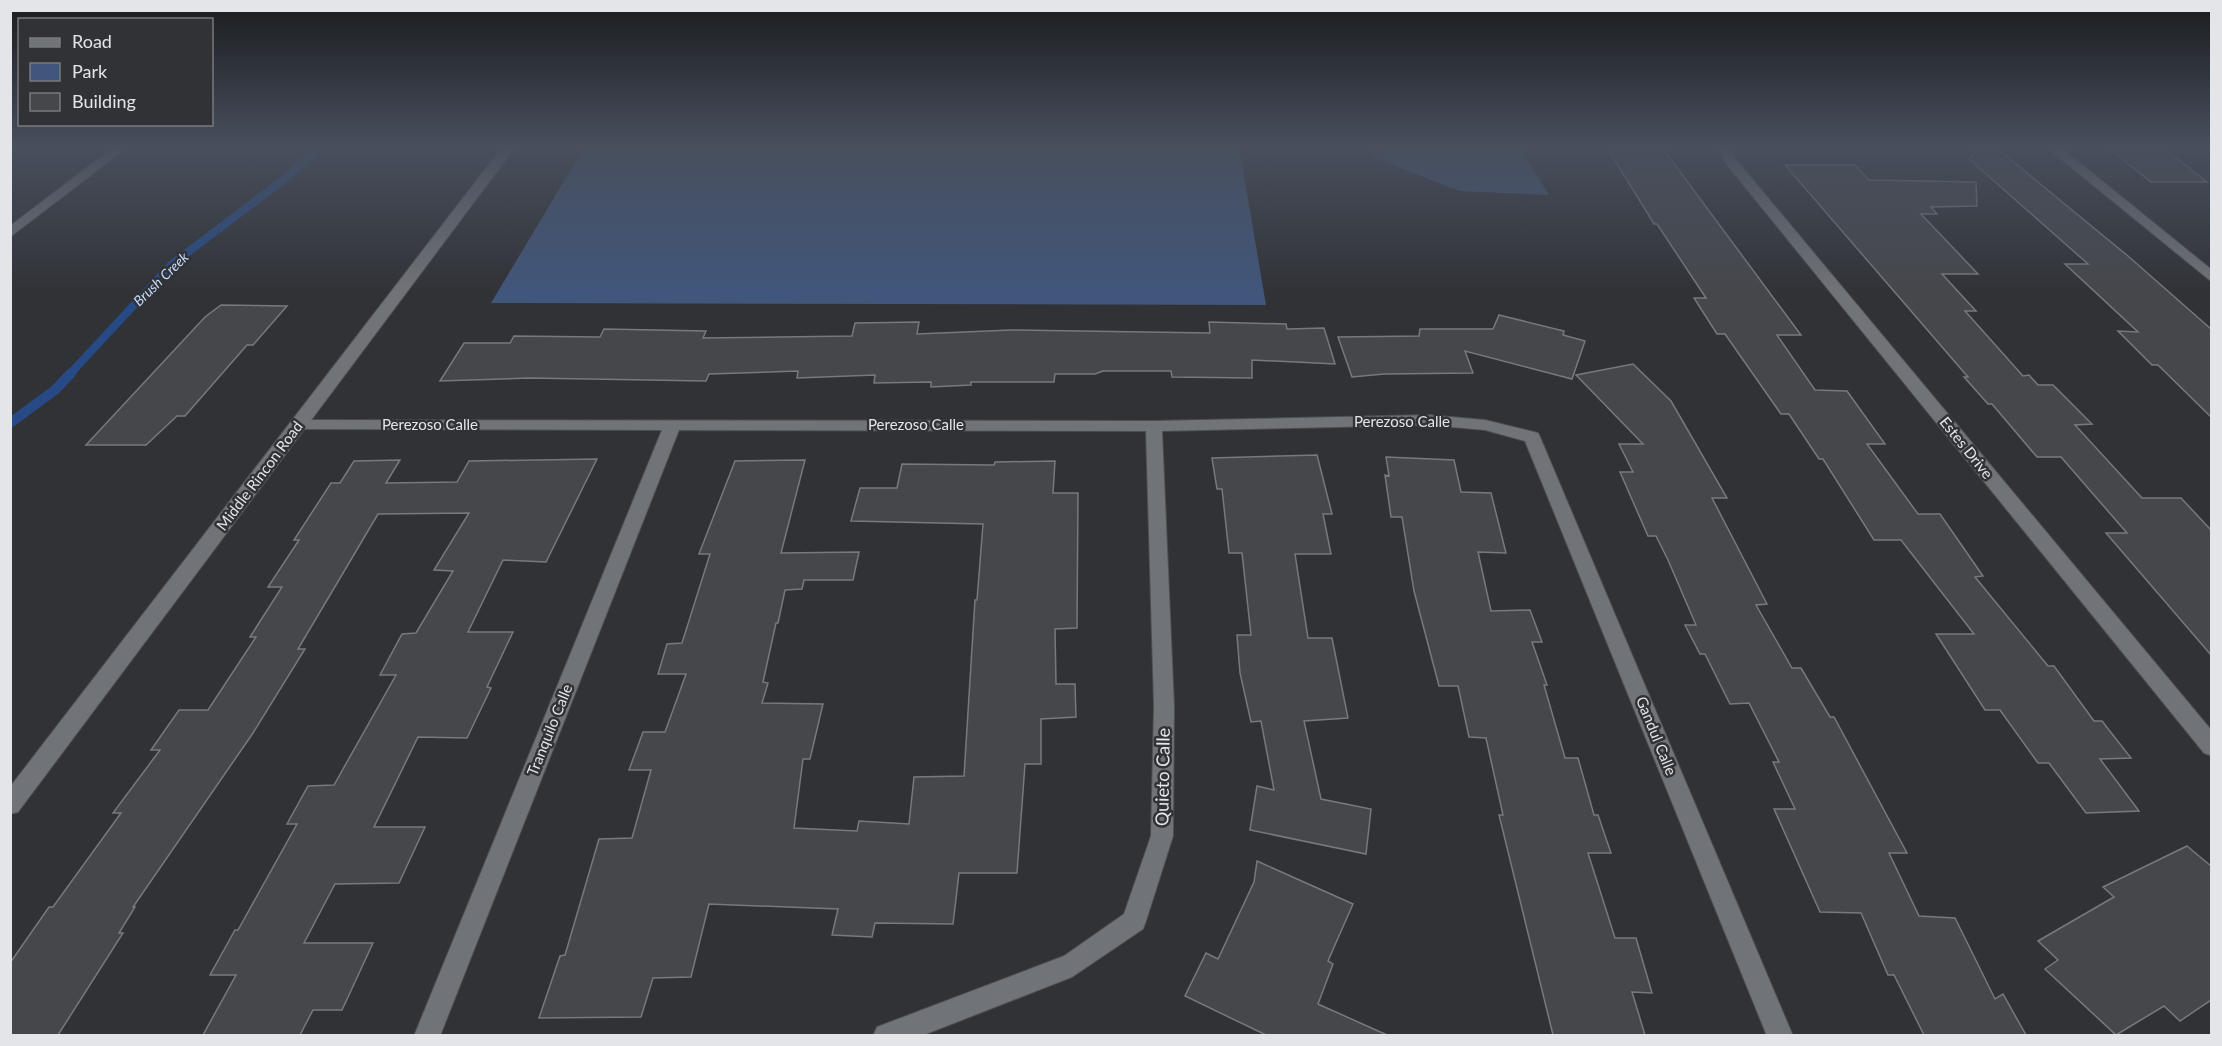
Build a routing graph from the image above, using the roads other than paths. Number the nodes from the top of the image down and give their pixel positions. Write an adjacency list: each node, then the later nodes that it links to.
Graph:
1 (60, 195): 5 (street)
2 (473, 195): 7 (street, Middle Rincon Road)
3 (1758, 195): 11 (street, Estes Drive)
4 (2110, 195): 6 (street)
5 (10, 233)
6 (2211, 278)
7 (299, 424): 8 (street, Perezoso Calle); 12 (street, Middle Rincon Road)
8 (673, 424): 9 (street, Perezoso Calle); 13 (street, Tranquilo Calle)
9 (1154, 426): 10 (street, Perezoso Calle); 14 (street, Quieto Calle)
10 (1532, 437): 15 (street, Gandul Calle)
11 (2211, 747)
12 (10, 805)
13 (427, 1035)
14 (886, 1035)
15 (1780, 1035)

